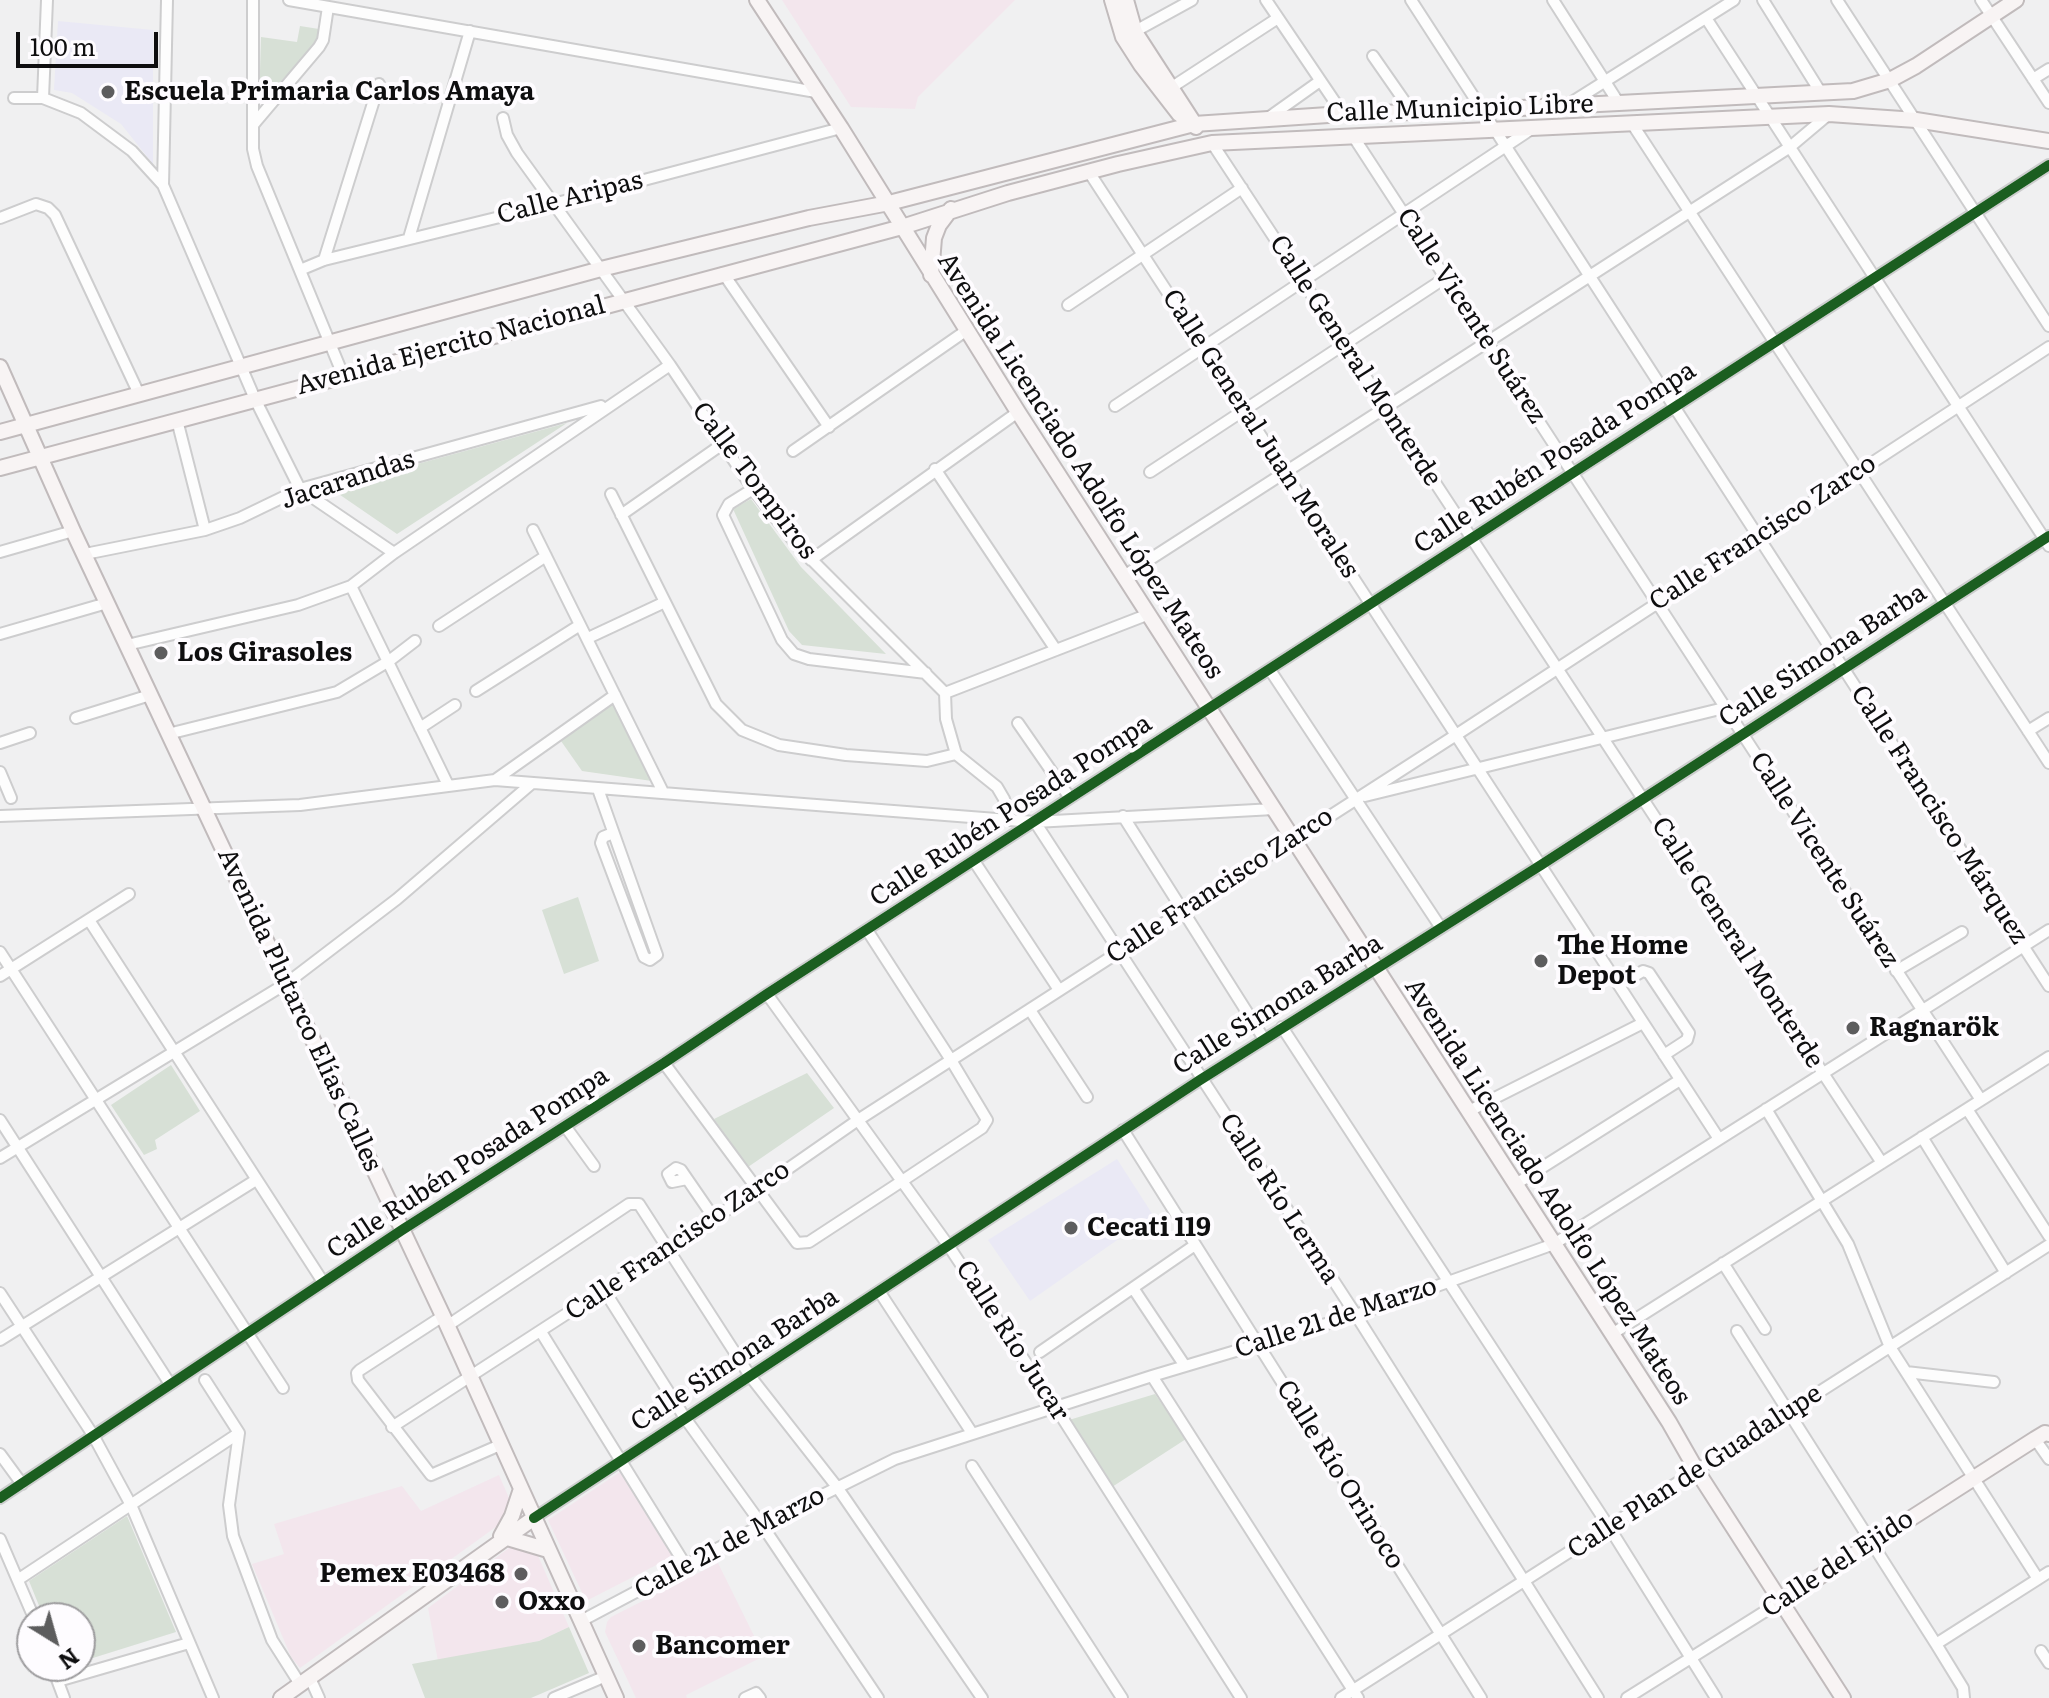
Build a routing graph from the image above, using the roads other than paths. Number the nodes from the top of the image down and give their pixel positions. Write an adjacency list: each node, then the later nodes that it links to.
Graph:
1 (47, 0): 35 (street)
2 (167, 0): 61 (street)
3 (253, 0): 49 (street)
4 (289, 0): 17 (street)
5 (757, 0): 31 (main road, Avenida Licenciado Adolfo López Mateos)
6 (1112, 0): 22 (main road, Calle General Monterde)
7 (1126, 0): 22 (main road, Calle General Monterde)
8 (1192, 0): 22 (street)
9 (1266, 0): 19 (street)
10 (1411, 0): 39 (street, Calle Francisco Márquez)
11 (1553, 0): 28 (street)
12 (1734, 0): 20 (street)
13 (1763, 0): 32 (street)
14 (1837, 0): 26 (street)
15 (1981, 0): 18 (street)
16 (2016, 0): 18 (main road, Calle Municipio Libre)
17 (328, 7): 21 (street); 49 (street)
18 (1992, 16): 25 (street); 26 (main road, Calle Municipio Libre)
19 (1278, 18): 27 (street); 30 (street)
20 (1706, 18): 28 (street); 33 (street)
21 (470, 31): 31 (street); 72 (street)
22 (1129, 34): 30 (main road, Calle General Monterde)
23 (1373, 56): 40 (street)
24 (2049, 69): 25 (street)
25 (2033, 79): 37 (street)
26 (1890, 80): 32 (main road, Calle Municipio Libre); 46 (street)
27 (1320, 81): 41 (street); 45 (street)
28 (1604, 81): 36 (street); 38 (street)
29 (379, 84): 74 (street)
30 (1167, 90): 48 (main road, Calle General Monterde)
31 (816, 92): 51 (main road, Avenida Licenciado Adolfo López Mateos)
32 (1821, 93): 33 (main road, Calle Municipio Libre)
33 (1757, 95): 36 (main road, Calle Municipio Libre); 43 (street)
34 (14, 98): 35 (street)
35 (43, 98): 61 (street)
36 (1618, 102): 38 (main road, Calle Municipio Libre)
37 (2049, 103)
38 (1568, 105): 39 (main road, Calle Municipio Libre)
39 (1482, 110): 40 (main road, Calle Municipio Libre); 52 (street, Calle Francisco Márquez)
40 (1412, 112): 41 (main road, Calle Municipio Libre)
41 (1343, 114): 45 (main road, Calle Municipio Libre)
42 (1829, 114): 43 (main road, Avenida Ejercito Nacional); 46 (main road, Avenida Ejercito Nacional); 57 (street)
43 (1771, 116): 47 (main road, Avenida Ejercito Nacional); 57 (street)
44 (503, 118): 65 (street, Calle Tompiros)
45 (1268, 118): 48 (main road, Calle Municipio Libre)
46 (1916, 120): 54 (main road, Avenida Ejercito Nacional); 68 (street)
47 (1631, 122): 50 (main road, Avenida Ejercito Nacional); 67 (street)
48 (1194, 124): 55 (main road, Calle General Monterde); 59 (main road, Calle Municipio Libre)
49 (253, 125): 76 (street)
50 (1535, 127): 52 (main road, Avenida Ejercito Nacional); 56 (street)
51 (841, 128): 64 (main road, Avenida Licenciado Adolfo López Mateos); 65 (street, Calle Aripas)
52 (1495, 129): 53 (main road, Avenida Ejercito Nacional); 56 (street, Calle Francisco Márquez)
53 (1353, 136): 55 (main road, Avenida Ejercito Nacional); 69 (street, Calle Vicente Suárez)
54 (2049, 141)
55 (1212, 143): 60 (main road, Avenida Ejercito Nacional); 62 (street, Calle General Monterde)
56 (1506, 146): 69 (street); 79 (street, Calle Francisco Márquez)
57 (1790, 147): 67 (street); 80 (street)
58 (2049, 165): 68 (street, Calle Rubén Posada Pompa)
59 (1007, 172): 63 (main road); 64 (main road, Calle Municipio Libre)
60 (1089, 172): 63 (main road, Avenida Ejercito Nacional); 73 (street, Calle General Juan Morales)
61 (163, 185): 95 (street)
62 (1242, 188): 73 (street); 82 (street, Calle General Monterde)
63 (1008, 193): 66 (main road, Avenida Ejercito Nacional)
64 (889, 203): 71 (main road, Avenida Licenciado Adolfo López Mateos); 75 (main road, Avenida Ejercito Nacional)
65 (553, 204): 72 (street, Calle Aripas); 75 (street, Calle Tompiros)
66 (951, 209): 71 (main road, Avenida Ejercito Nacional); 78 (main road)
67 (1690, 212): 79 (street); 88 (street)
68 (1975, 213): 80 (street, Calle Rubén Posada Pompa); 85 (street)
69 (1404, 214): 81 (street, Calle Vicente Suárez); 82 (street)
70 (0, 218): 97 (street)
71 (902, 227): 77 (main road, Avenida Ejercito Nacional); 78 (main road, Avenida Licenciado Adolfo López Mateos)
72 (409, 238): 74 (street, Calle Aripas)
73 (1143, 254): 84 (street); 91 (street, Calle General Juan Morales)
74 (324, 260): 76 (street, Calle Aripas)
75 (601, 269): 83 (street, Calle Tompiros); 89 (main road, Avenida Ejercito Nacional)
76 (300, 270): 89 (street)
77 (723, 273): 83 (main road, Avenida Ejercito Nacional); 108 (street)
78 (931, 275): 86 (main road, Avenida Licenciado Adolfo López Mateos)
79 (1590, 276): 87 (street); 102 (street, Calle Francisco Márquez)
80 (1874, 277): 88 (street, Calle Rubén Posada Pompa); 101 (street)
81 (1445, 278): 87 (street, Calle Vicente Suárez); 90 (street)
82 (1303, 280): 90 (street, Calle General Monterde); 91 (street)
83 (623, 300): 93 (street, Calle Tompiros); 96 (main road, Avenida Ejercito Nacional)
84 (1068, 305)
85 (2049, 326)
86 (967, 330): 105 (main road, Avenida Licenciado Adolfo López Mateos); 108 (street)
87 (1487, 342): 103 (street); 118 (street, Calle Vicente Suárez)
88 (1775, 342): 102 (street, Calle Rubén Posada Pompa); 115 (street)
89 (331, 344): 95 (main road, Avenida Ejercito Nacional); 96 (street)
90 (1344, 344): 103 (street, Calle General Monterde); 104 (street)
91 (1204, 346): 100 (street); 104 (street, Calle General Juan Morales)
92 (2049, 347): 101 (street, Calle Francisco Zarco)
93 (670, 365): 99 (street); 110 (street, Calle Tompiros)
94 (0, 367): 107 (main road, Avenida Plutarco Elías Calles)
95 (242, 367): 97 (main road, Avenida Ejercito Nacional); 98 (street)
96 (343, 375): 98 (main road, Avenida Ejercito Nacional)
97 (139, 394): 107 (main road, Avenida Ejercito Nacional)
98 (255, 399): 106 (main road, Avenida Ejercito Nacional); 119 (street)
99 (611, 404): 119 (street, Jacarandas); 130 (street)
100 (1115, 406)
101 (1958, 406): 115 (street, Calle Francisco Zarco); 128 (street)
102 (1674, 407): 118 (street, Calle Rubén Posada Pompa); 126 (street, Calle Francisco Márquez)
103 (1386, 408): 117 (street); 127 (street, Calle General Monterde)
104 (1244, 410): 116 (street); 117 (street, Calle General Juan Morales)
105 (1018, 412): 114 (street); 134 (main road, Avenida Licenciado Adolfo López Mateos)
106 (177, 420): 112 (main road, Avenida Ejercito Nacional); 123 (street)
107 (27, 425): 109 (main road, Avenida Ejercito Nacional); 112 (main road, Avenida Plutarco Elías Calles)
108 (829, 427): 111 (street)
109 (0, 432)
110 (724, 443): 120 (street, Calle Tompiros); 122 (street)
111 (793, 451)
112 (41, 457): 113 (main road, Avenida Ejercito Nacional); 125 (main road, Avenida Plutarco Elías Calles)
113 (0, 468)
114 (935, 469): 133 (street); 148 (street)
115 (1859, 471): 126 (street, Calle Francisco Zarco); 140 (street)
116 (1150, 472)
117 (1285, 473): 134 (street); 139 (street, Calle General Juan Morales)
118 (1573, 474): 127 (street, Calle Rubén Posada Pompa); 137 (street, Calle Vicente Suárez)
119 (300, 489): 123 (street, Jacarandas); 130 (street)
120 (753, 489): 133 (street, Calle Tompiros); 153 (street)
121 (611, 494): 122 (street)
122 (621, 515): 136 (street)
123 (205, 530): 131 (street, Jacarandas)
124 (533, 530): 132 (street)
125 (73, 531): 129 (street); 131 (main road, Avenida Plutarco Elías Calles)
126 (1758, 536): 137 (street, Calle Francisco Zarco); 151 (street, Calle Francisco Márquez)
127 (1472, 539): 139 (street, Calle Rubén Posada Pompa); 150 (street, Calle General Monterde)
128 (2047, 541): 140 (street, Calle Simona Barba)
129 (0, 552)
130 (394, 553): 135 (street)
131 (85, 554): 138 (main road, Avenida Plutarco Elías Calles)
132 (546, 556): 142 (street); 143 (street)
133 (811, 560): 153 (street, Calle Tompiros)
134 (1124, 576): 141 (main road, Avenida Licenciado Adolfo López Mateos)
135 (351, 586): 147 (street); 149 (street)
136 (665, 602): 145 (street); 172 (street)
137 (1657, 602): 150 (street, Calle Francisco Zarco); 159 (street, Calle Vicente Suárez)
138 (107, 603): 144 (street); 147 (main road, Avenida Plutarco Elías Calles)
139 (1370, 604): 152 (street, Calle Rubén Posada Pompa); 168 (street, Calle General Juan Morales)
140 (1944, 604): 151 (street, Calle Simona Barba); 165 (street)
141 (1149, 614): 148 (street); 160 (main road, Avenida Licenciado Adolfo López Mateos)
142 (580, 625): 145 (street); 154 (street)
143 (439, 626)
144 (0, 634)
145 (588, 638): 157 (street)
146 (415, 641): 149 (street)
147 (127, 645): 156 (main road, Avenida Plutarco Elías Calles)
148 (1056, 650): 155 (street)
149 (389, 661): 164 (street); 167 (street)
150 (1557, 668): 168 (street, Calle Francisco Zarco); 170 (street, Calle General Monterde)
151 (1845, 669): 169 (street, Calle Simona Barba); 204 (street, Calle Francisco Márquez)
152 (1270, 670): 160 (street, Calle Rubén Posada Pompa); 183 (street)
153 (926, 673): 155 (street, Calle Tompiros)
154 (476, 691)
155 (945, 693): 172 (street)
156 (150, 695): 161 (street); 167 (main road, Avenida Plutarco Elías Calles)
157 (615, 695): 176 (street); 180 (street)
158 (455, 705): 164 (street)
159 (1724, 708): 169 (street, Calle Vicente Suárez); 170 (street)
160 (1210, 709): 182 (street, Calle Rubén Posada Pompa); 186 (main road, Avenida Licenciado Adolfo López Mateos)
161 (76, 718)
162 (2049, 718): 165 (street)
163 (1018, 723): 182 (street)
164 (420, 728): 178 (street)
165 (2028, 731): 173 (street)
166 (30, 733): 171 (street)
167 (168, 734): 185 (main road, Avenida Plutarco Elías Calles)
168 (1456, 735): 174 (street, Calle General Juan Morales); 183 (street, Calle Francisco Zarco)
169 (1743, 735): 184 (street, Calle Simona Barba); 209 (street, Calle Vicente Suárez)
170 (1603, 737): 174 (street); 184 (street, Calle General Monterde)
171 (0, 743)
172 (956, 754): 189 (street)
173 (2049, 763)
174 (1478, 770): 183 (street); 194 (street, Calle General Juan Morales)
175 (0, 772): 181 (street)
176 (495, 780): 177 (street); 178 (street)
177 (531, 784): 179 (street); 211 (street)
178 (448, 785): 185 (street)
179 (598, 789): 180 (street); 191 (street)
180 (663, 792): 189 (street)
181 (11, 798)
182 (1070, 798): 190 (street, Calle Rubén Posada Pompa)
183 (1355, 798): 192 (street, Calle Francisco Zarco); 200 (street)
184 (1642, 799): 194 (street, Calle Simona Barba); 226 (street, Calle General Monterde)
185 (202, 807): 187 (street); 211 (main road, Avenida Plutarco Elías Calles)
186 (1274, 809): 188 (street); 192 (main road, Avenida Licenciado Adolfo López Mateos)
187 (0, 816)
188 (1123, 816): 190 (street); 198 (street)
189 (1010, 820): 190 (street)
190 (1035, 822): 193 (street, Calle Rubén Posada Pompa); 206 (street, Calle Río Lerma)
191 (613, 833): 196 (street); 197 (street)
192 (1293, 838): 198 (street, Calle Francisco Zarco); 207 (main road, Avenida Licenciado Adolfo López Mateos)
193 (974, 861): 201 (street, Calle Rubén Posada Pompa); 214 (street)
194 (1541, 865): 200 (street, Calle Simona Barba); 212 (street, Calle General Juan Morales)
195 (129, 894): 199 (street)
196 (636, 896): 197 (street); 197 (street)
197 (623, 901)
198 (1181, 911): 206 (street, Calle Francisco Zarco); 220 (street)
199 (89, 920): 208 (street); 221 (street)
200 (1441, 928): 207 (street, Calle Simona Barba)
201 (867, 930): 215 (street, Calle Rubén Posada Pompa); 224 (street)
202 (2049, 930): 204 (street, Calle 21 de Marzo)
203 (1962, 932): 209 (street)
204 (2023, 946): 213 (street, Calle Francisco Márquez); 217 (street, Calle 21 de Marzo)
205 (0, 952): 208 (street)
206 (1118, 952): 214 (street, Calle Francisco Zarco); 227 (street, Calle Río Lerma)
207 (1377, 968): 219 (street, Calle Simona Barba); 234 (main road, Avenida Licenciado Adolfo López Mateos)
208 (11, 969): 210 (street); 231 (street)
209 (1896, 971): 217 (street, Calle Vicente Suárez)
210 (0, 976)
211 (287, 983): 221 (street); 253 (main road, Avenida Plutarco Elías Calles)
212 (1619, 985): 218 (street, Calle General Juan Morales); 222 (street)
213 (2049, 986)
214 (1059, 990): 216 (street, Calle Francisco Zarco)
215 (767, 994): 225 (street, Calle Rubén Posada Pompa); 236 (street, Calle Río Jucar)
216 (1030, 1010): 224 (street, Calle Francisco Zarco); 229 (street)
217 (1922, 1010): 226 (street, Calle 21 de Marzo); 230 (street, Calle Vicente Suárez)
218 (1643, 1023): 222 (street, Calle General Juan Morales); 234 (street)
219 (1282, 1027): 220 (street, Calle Simona Barba); 263 (street)
220 (1264, 1039): 227 (street, Calle Simona Barba)
221 (173, 1052): 231 (street); 246 (street)
222 (1664, 1055): 228 (street, Calle General Juan Morales)
223 (2049, 1057): 230 (street)
224 (951, 1060): 236 (street, Calle Francisco Zarco); 247 (street)
225 (664, 1063): 237 (street, Calle Rubén Posada Pompa); 249 (street)
226 (1823, 1073): 232 (street, Calle 21 de Marzo); 243 (street, Calle General Monterde)
227 (1200, 1080): 238 (street, Calle Simona Barba); 269 (street, Calle Río Lerma)
228 (1680, 1080): 240 (street, Calle General Juan Morales); 248 (street)
229 (1087, 1097)
230 (1981, 1100): 233 (street)
231 (95, 1101): 241 (street); 252 (street)
232 (1766, 1109): 240 (street, Calle 21 de Marzo); 250 (street)
233 (1967, 1109): 239 (street); 254 (street)
234 (1469, 1111): 248 (main road, Avenida Licenciado Adolfo López Mateos)
235 (0, 1120): 241 (street)
236 (858, 1120): 247 (street, Calle Río Jucar); 249 (street, Calle Francisco Zarco)
237 (565, 1126): 244 (street); 253 (street, Calle Rubén Posada Pompa)
238 (1123, 1130): 256 (street, Calle Simona Barba); 257 (street, Calle Río Orinoco)
239 (1922, 1137): 243 (street); 261 (street)
240 (1719, 1139): 255 (street, Calle 21 de Marzo)
241 (17, 1148): 242 (street); 262 (street)
242 (0, 1158)
243 (1882, 1163): 250 (street)
244 (594, 1166)
245 (687, 1179): 251 (street)
246 (256, 1180): 252 (street); 264 (street)
247 (902, 1181): 249 (street); 256 (street, Calle Río Jucar)
248 (1516, 1184): 255 (main road, Avenida Licenciado Adolfo López Mateos)
249 (756, 1191): 251 (street, Calle Francisco Zarco)
250 (1823, 1200): 260 (street); 279 (street)
251 (714, 1218): 259 (street, Calle Francisco Zarco)
252 (178, 1228): 262 (street); 275 (street)
253 (402, 1230): 264 (street, Calle Rubén Posada Pompa); 270 (main road, Avenida Plutarco Elías Calles)
254 (2049, 1236)
255 (1554, 1244): 263 (street, Calle 21 de Marzo); 276 (main road, Avenida Licenciado Adolfo López Mateos)
256 (948, 1245): 267 (street, Calle Simona Barba); 290 (street, Calle Río Jucar)
257 (1195, 1245): 265 (street); 278 (street, Calle Río Orinoco)
258 (2049, 1245): 261 (street, Calle Plan de Guadalupe)
259 (669, 1247): 266 (street, Calle Francisco Zarco); 270 (street); 283 (street)
260 (1723, 1263): 272 (street); 276 (street)
261 (2006, 1273): 279 (street, Calle Plan de Guadalupe)
262 (101, 1277): 271 (street); 288 (street)
263 (1448, 1281): 269 (street, Calle 21 de Marzo); 312 (street)
264 (323, 1282): 275 (street, Calle Rubén Posada Pompa)
265 (1133, 1288): 280 (street); 281 (street)
266 (604, 1290): 274 (street, Calle Francisco Zarco); 292 (street)
267 (879, 1291): 283 (street, Calle Simona Barba); 295 (street)
268 (0, 1293): 271 (street)
269 (1356, 1315): 278 (street, Calle 21 de Marzo); 321 (street, Calle Río Lerma)
270 (445, 1321): 285 (main road, Avenida Plutarco Elías Calles); 293 (street)
271 (22, 1326): 277 (street); 297 (street)
272 (1765, 1329)
273 (1737, 1331): 291 (street)
274 (541, 1332): 285 (street, Calle Francisco Zarco); 301 (street)
275 (247, 1333): 288 (street, Calle Rubén Posada Pompa); 289 (street)
276 (1612, 1334): 303 (main road, Avenida Licenciado Adolfo López Mateos)
277 (0, 1340)
278 (1258, 1344): 281 (street, Calle 21 de Marzo); 325 (street, Calle Río Orinoco)
279 (1890, 1347): 282 (street); 291 (street, Calle Plan de Guadalupe)
280 (1040, 1352)
281 (1185, 1366): 284 (street, Calle 21 de Marzo)
282 (1906, 1372): 287 (street); 304 (street)
283 (750, 1376): 292 (street, Calle Simona Barba); 306 (street)
284 (1152, 1376): 290 (street, Calle 21 de Marzo); 334 (street)
285 (469, 1377): 293 (street, Calle Francisco Zarco); 298 (main road, Avenida Plutarco Elías Calles)
286 (205, 1380): 294 (street)
287 (1994, 1382)
288 (170, 1384): 297 (street, Calle Rubén Posada Pompa)
289 (283, 1388)
290 (1056, 1408): 295 (street, Calle 21 de Marzo); 345 (street, Calle Río Jucar)
291 (1789, 1412): 303 (street, Calle Plan de Guadalupe); 315 (street)
292 (685, 1418): 301 (street, Calle Simona Barba); 311 (street)
293 (392, 1427): 298 (street)
294 (239, 1433): 309 (street); 333 (street)
295 (972, 1433): 306 (street, Calle 21 de Marzo)
296 (2044, 1434): 300 (street); 304 (main road, Calle del Ejido)
297 (93, 1435): 305 (street, Calle Rubén Posada Pompa); 309 (street)
298 (500, 1445): 307 (main road, Avenida Plutarco Elías Calles)
299 (0, 1454): 305 (street)
300 (2049, 1459)
301 (620, 1461): 310 (street, Calle Simona Barba); 317 (street)
302 (972, 1466): 344 (street)
303 (1697, 1471): 312 (street, Calle Plan de Guadalupe); 323 (main road, Avenida Licenciado Adolfo López Mateos)
304 (1973, 1478): 315 (main road, Calle del Ejido); 320 (street)
305 (22, 1484): 308 (street, Calle Rubén Posada Pompa)
306 (837, 1487): 311 (street, Calle 21 de Marzo); 343 (street)
307 (521, 1489): 310 (main road, Avenida Plutarco Elías Calles); 314 (main road)
308 (0, 1498)
309 (131, 1505): 319 (street); 326 (street)
310 (534, 1518): 314 (main road); 316 (main road, Avenida Plutarco Elías Calles)
311 (762, 1525): 317 (street, Calle 21 de Marzo); 342 (street)
312 (1609, 1527): 321 (street, Calle Plan de Guadalupe); 329 (street)
313 (0, 1539): 319 (street)
314 (501, 1540): 316 (main road); 333 (main road)
315 (1872, 1543): 323 (main road, Calle del Ejido); 327 (street)
316 (548, 1550): 324 (main road, Avenida Plutarco Elías Calles)
317 (686, 1566): 324 (street, Calle 21 de Marzo)
318 (2049, 1572): 320 (street)
319 (19, 1579): 322 (street)
320 (2038, 1579): 327 (street)
321 (1525, 1581): 325 (street, Calle Plan de Guadalupe); 348 (street, Calle Río Lerma)
322 (28, 1602)
323 (1780, 1602): 329 (street, Calle del Ejido); 351 (main road, Avenida Licenciado Adolfo López Mateos)
324 (581, 1621): 332 (main road, Avenida Plutarco Elías Calles)
325 (1441, 1634): 334 (street, Calle Plan de Guadalupe); 347 (street, Calle Río Orinoco)
326 (189, 1643): 331 (street); 335 (street)
327 (1936, 1644): 352 (street)
328 (2041, 1651): 330 (street)
329 (1689, 1658): 349 (street, Calle del Ejido); 350 (street)
330 (2049, 1663)
331 (96, 1670)
332 (606, 1676): 338 (street); 339 (main road, Avenida Plutarco Elías Calles)
333 (305, 1681): 336 (main road); 337 (street)
334 (1355, 1694): 346 (street, Calle Plan de Guadalupe)
335 (213, 1698)
336 (281, 1698)
337 (319, 1698)
338 (554, 1698)
339 (616, 1698)
340 (745, 1698): 341 (street)
341 (760, 1698)
342 (878, 1698)
343 (982, 1698)
344 (1122, 1698)
345 (1241, 1698)
346 (1341, 1698)
347 (1481, 1698)
348 (1598, 1698)
349 (1627, 1698)
350 (1716, 1698)
351 (1843, 1698)
352 (1964, 1698)

